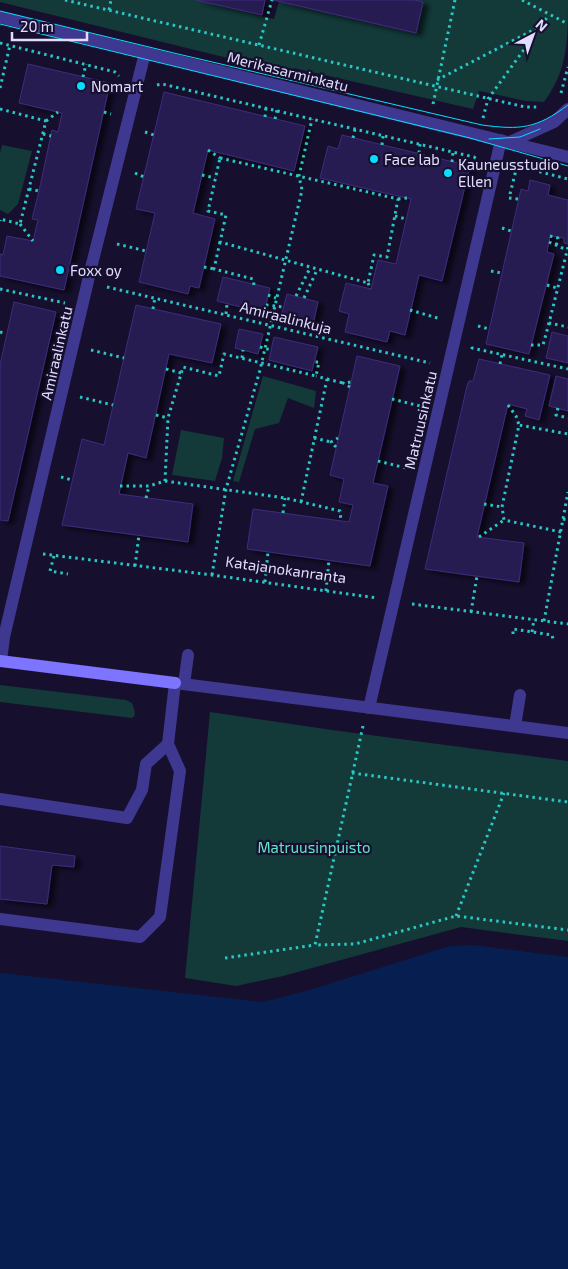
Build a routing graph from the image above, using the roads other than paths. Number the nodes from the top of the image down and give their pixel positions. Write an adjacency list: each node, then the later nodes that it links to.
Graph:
1 (0, 17): 2 (street, Merikasarminkatu)
2 (145, 53): 4 (street, Merikasarminkatu); 7 (street, Amiraalinkatu)
3 (568, 109): 4 (street)
4 (505, 141): 5 (street, Merikasarminkatu); 10 (street, Matruusinkatu)
5 (567, 156)
6 (188, 655): 8 (street)
7 (1, 661): 8 (main road)
8 (179, 684): 10 (street); 13 (street)
9 (520, 695): 11 (street)
10 (369, 708): 11 (street)
11 (515, 726): 12 (street)
12 (568, 733)
13 (168, 744): 14 (street); 15 (street)
14 (0, 799)
15 (0, 919)

